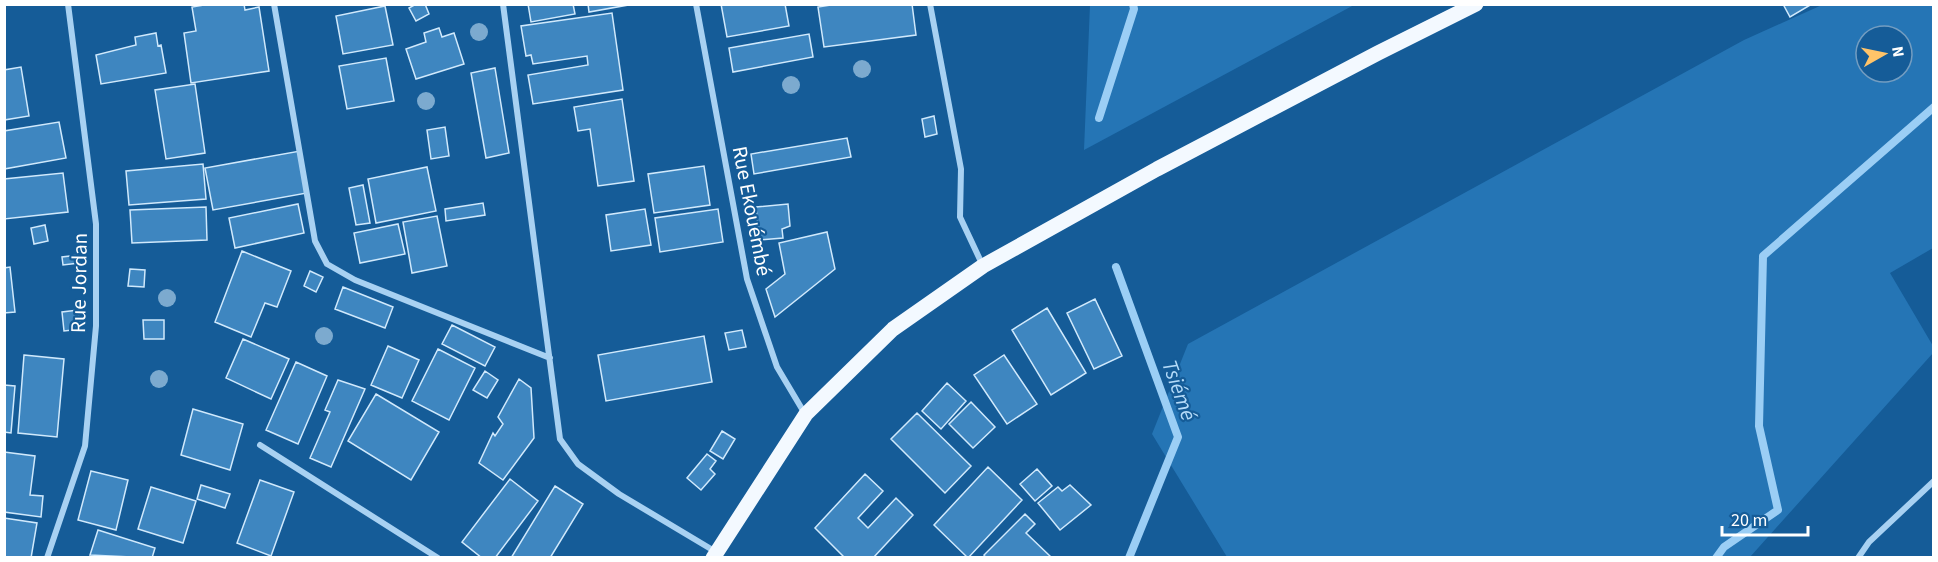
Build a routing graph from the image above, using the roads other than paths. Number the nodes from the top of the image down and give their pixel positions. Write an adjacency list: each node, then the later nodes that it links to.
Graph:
1 (68, 4): 13 (street, Rue Jordan)
2 (274, 4): 8 (street)
3 (503, 4): 8 (street)
4 (696, 4): 9 (street, Rue Ekouémbé)
5 (930, 4): 7 (street)
6 (1476, 4): 7 (main road)
7 (983, 266): 9 (main road)
8 (550, 358): 12 (street)
9 (806, 414): 12 (main road)
10 (260, 445): 14 (street)
11 (1934, 481): 15 (street)
12 (715, 555)
13 (47, 558)
14 (438, 558)
15 (1858, 558)

